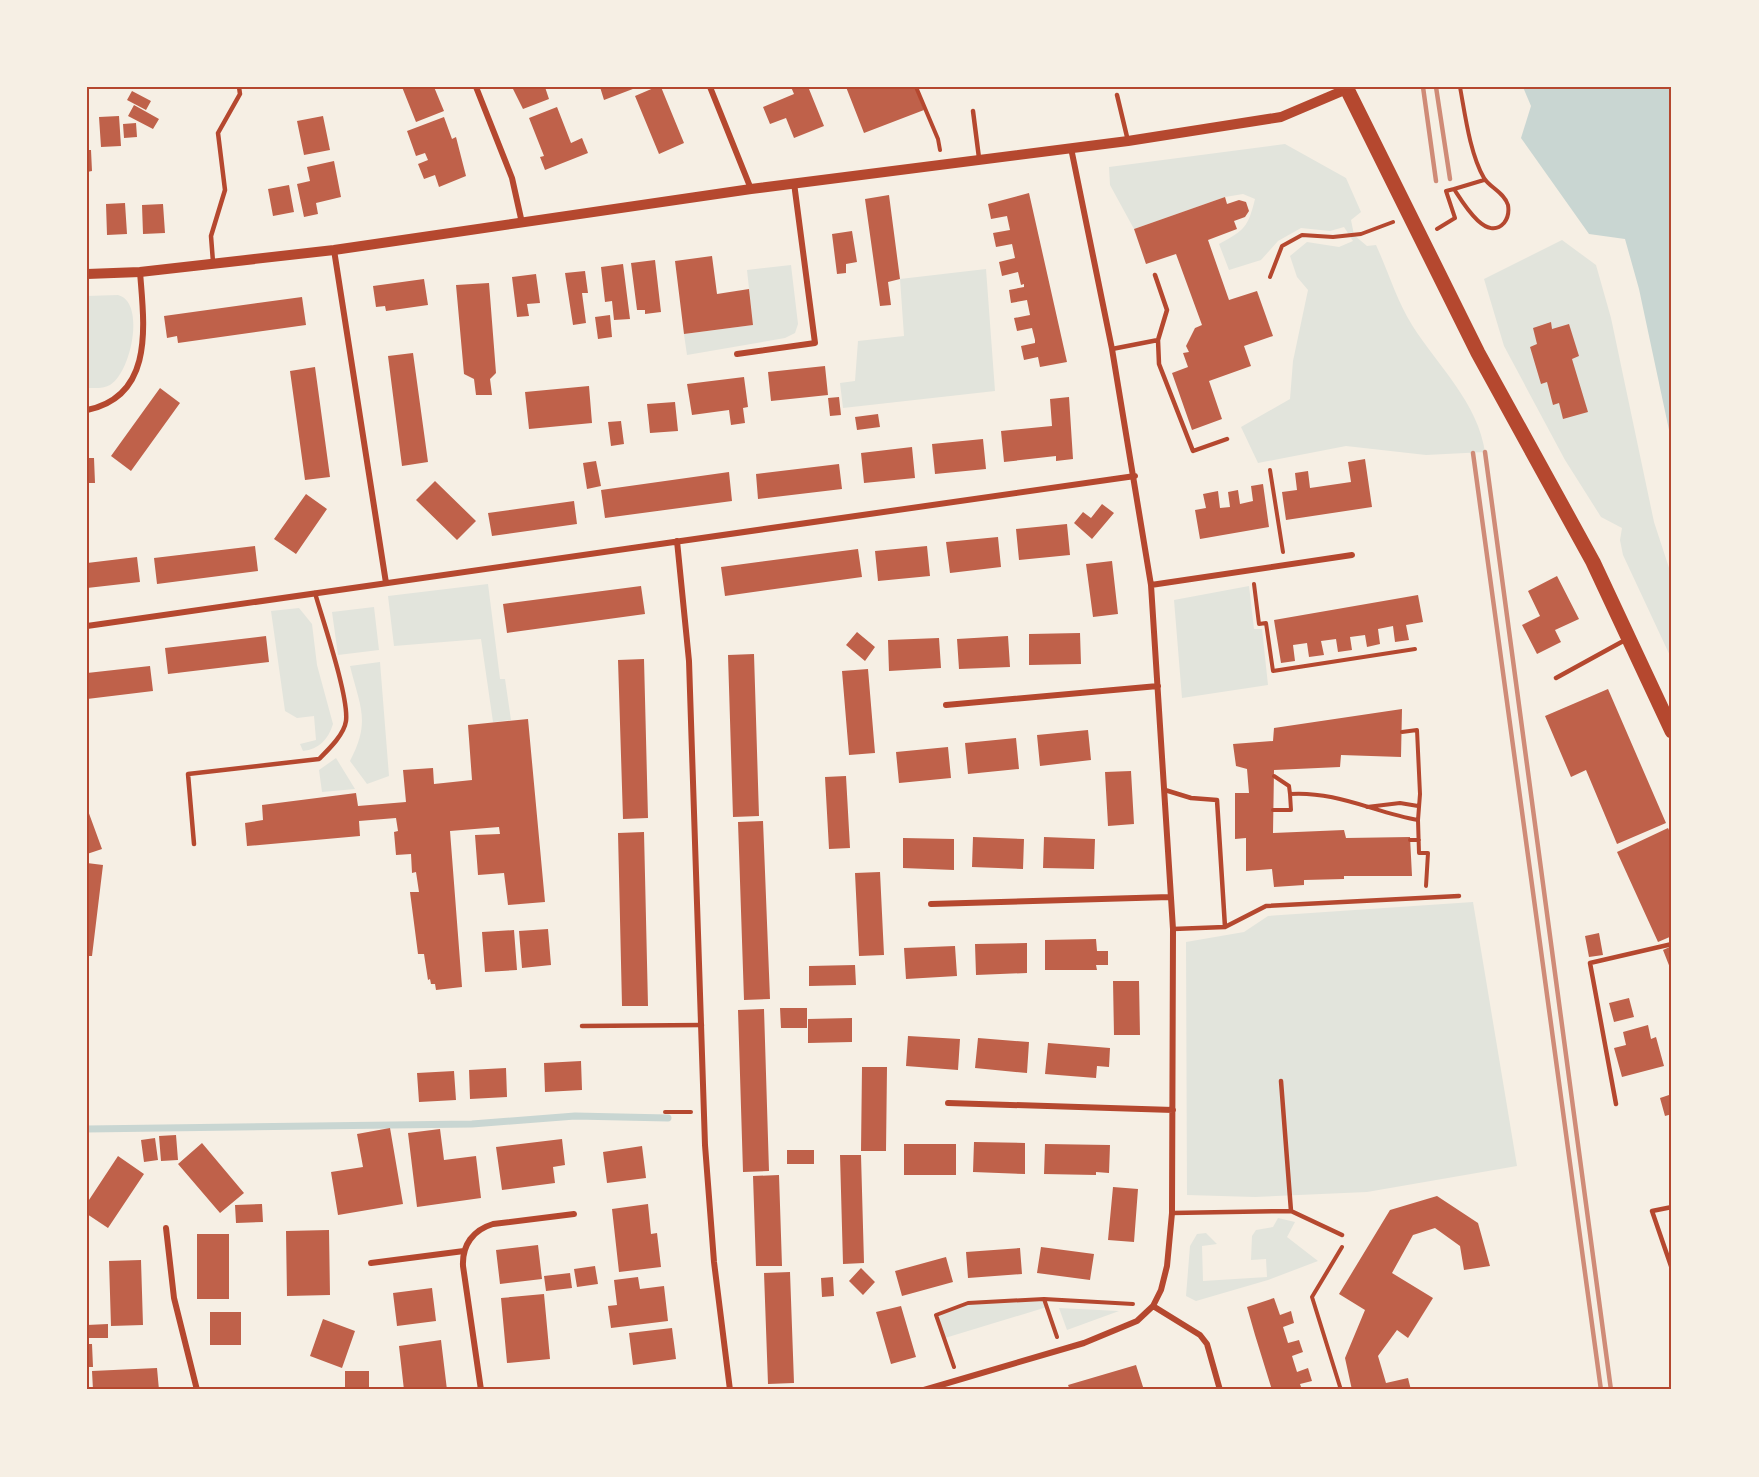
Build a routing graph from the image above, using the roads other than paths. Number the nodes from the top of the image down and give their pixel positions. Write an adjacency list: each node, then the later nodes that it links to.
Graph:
1 (239, 87): 14 (lane)
2 (476, 87): 12 (street)
3 (710, 87): 11 (street)
4 (1346, 88): 7 (street); 30 (main road)
5 (1117, 96): 7 (lane)
6 (973, 111): 9 (lane)
7 (1128, 141): 8 (street)
8 (1071, 148): 9 (street); 19 (street)
9 (979, 158): 10 (street)
10 (794, 183): 11 (street); 20 (street)
11 (751, 189): 12 (street)
12 (522, 223): 13 (street)
13 (334, 250): 14 (street); 26 (street)
14 (213, 264): 15 (street)
15 (140, 272): 16 (street); 21 (street)
16 (87, 274)
17 (1155, 275): 18 (lane)
18 (1158, 340): 19 (lane); 22 (lane)
19 (1112, 349): 23 (street)
20 (737, 354)
21 (87, 410)
22 (1227, 439)
23 (1135, 476): 24 (street); 27 (street)
24 (676, 541): 26 (street); 43 (street)
25 (1352, 555): 27 (street)
26 (386, 583): 28 (street)
27 (1151, 585): 32 (street)
28 (315, 593): 29 (street); 36 (lane)
29 (87, 626)
30 (1627, 639): 31 (lane); 34 (main road)
31 (1556, 678)
32 (1158, 686): 33 (street); 35 (street)
33 (946, 705)
34 (1672, 731)
35 (1165, 790): 38 (street); 40 (lane)
36 (194, 844)
37 (1459, 896): 40 (lane)
38 (1170, 897): 39 (street); 41 (street)
39 (931, 904)
40 (1225, 927): 41 (lane)
41 (1173, 929): 48 (street)
42 (1672, 944): 47 (lane)
43 (702, 1024): 44 (lane); 61 (street)
44 (582, 1026)
45 (1281, 1081): 50 (lane)
46 (948, 1103): 48 (street)
47 (1616, 1104)
48 (1173, 1110): 51 (street)
49 (1672, 1207): 57 (lane)
50 (1292, 1210): 51 (lane); 54 (lane)
51 (1172, 1213): 58 (street)
52 (574, 1214): 55 (street)
53 (166, 1228): 59 (street)
54 (1342, 1235)
55 (464, 1251): 56 (street); 60 (street)
56 (371, 1263)
57 (1672, 1269)
58 (1153, 1306): 62 (street); 63 (street)
59 (197, 1390)
60 (481, 1390)
61 (730, 1390)
62 (924, 1390)
63 (1220, 1390)

